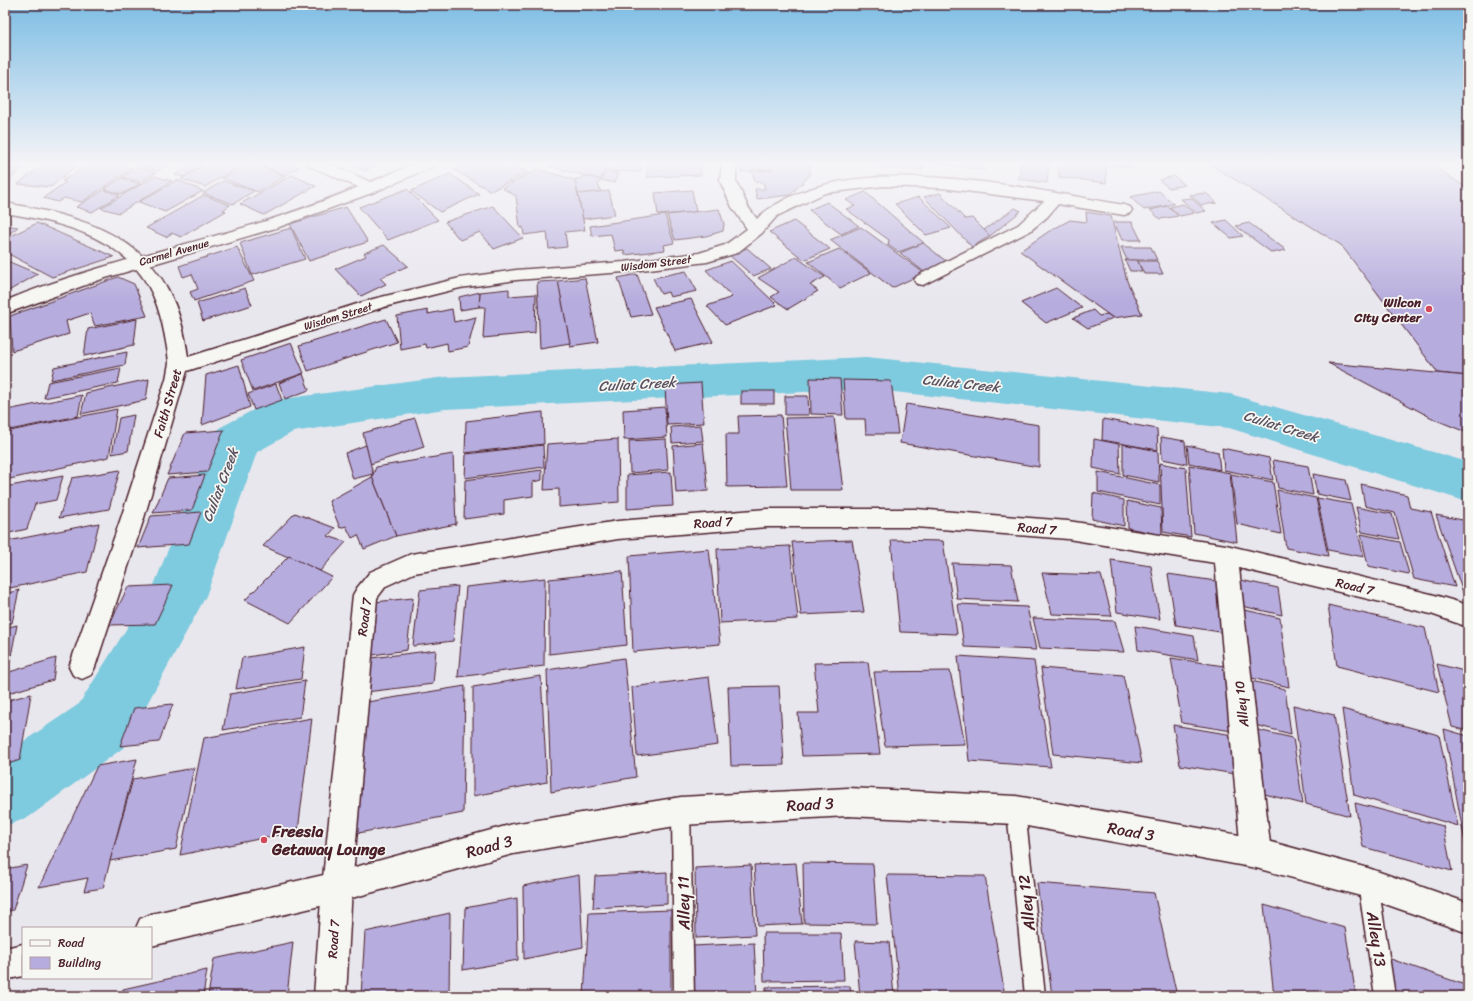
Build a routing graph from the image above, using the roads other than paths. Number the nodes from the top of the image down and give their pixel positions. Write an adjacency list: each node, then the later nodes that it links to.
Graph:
1 (17, 210): 7 (street, Faith Street)
2 (312, 210): 7 (street, Carmel Avenue)
3 (742, 210): 6 (street)
4 (779, 210): 6 (street, Wisdom Street)
5 (1045, 210): 8 (street)
6 (756, 230): 10 (street, Wisdom Street)
7 (141, 262): 9 (street, Carmel Avenue); 10 (street, Faith Street)
8 (923, 280)
9 (6, 307)
10 (178, 366): 13 (street, Faith Street)
11 (1226, 555): 12 (street, Road 7); 16 (street, Alley 10); 18 (street, Road 7)
12 (1468, 616)
13 (82, 667)
14 (1016, 810): 15 (street, Road 3); 16 (street, Road 3); 25 (lane, Alley 12)
15 (681, 811): 18 (street, Road 3); 24 (lane, Alley 11)
16 (1256, 853): 17 (street, Road 3)
17 (1368, 883): 19 (street, Road 3); 26 (lane, Alley 13)
18 (337, 887): 20 (street, Road 3); 23 (street, Road 7)
19 (1468, 918)
20 (152, 930)
21 (22, 960): 22 (street)
22 (5, 964)
23 (330, 996)
24 (684, 996)
25 (1035, 996)
26 (1385, 996)

